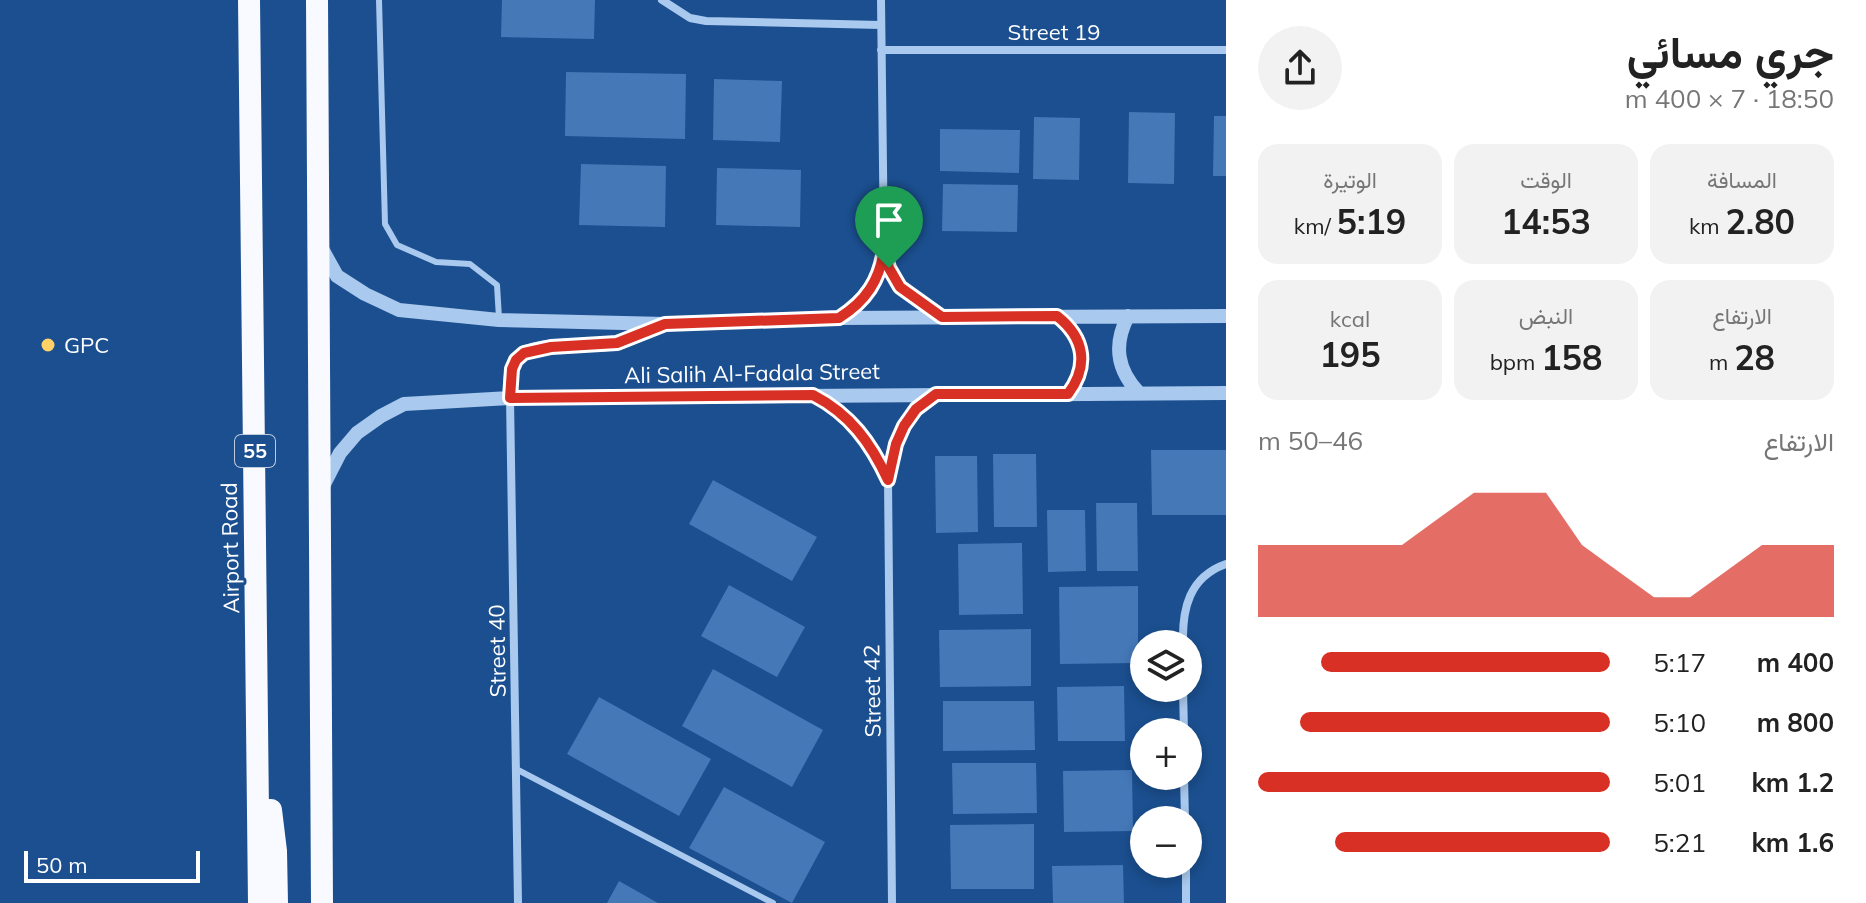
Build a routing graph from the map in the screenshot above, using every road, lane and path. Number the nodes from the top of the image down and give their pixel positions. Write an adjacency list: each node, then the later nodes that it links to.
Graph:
1 (317, 0): 9 (highway)
2 (379, 0): 16 (lane)
3 (662, 0): 6 (street)
4 (881, 0): 6 (street)
5 (246, 4): 28 (highway, Airport Road / 55)
6 (881, 25): 7 (street)
7 (881, 50): 8 (street, Street 19); 10 (street)
8 (1226, 50)
9 (320, 245): 16 (street); 25 (highway)
10 (884, 249): 14 (street); 15 (street)
11 (1057, 316): 12 (street); 14 (street); 21 (street)
12 (1128, 316): 13 (street); 18 (street)
13 (1226, 316)
14 (942, 317): 15 (street)
15 (839, 318): 17 (street)
16 (499, 320): 17 (street)
17 (665, 324): 23 (street)
18 (1139, 393): 19 (street, Ali Salih Al-Fadala Street); 21 (street, Ali Salih Al-Fadala Street)
19 (1226, 393)
20 (936, 394): 21 (street, Ali Salih Al-Fadala Street); 22 (street, Ali Salih Al-Fadala Street); 24 (street, Street 42)
21 (1068, 394)
22 (813, 395): 23 (street, Ali Salih Al-Fadala Street); 24 (street, Street 42)
23 (510, 398): 25 (street, Ali Salih Al-Fadala Street); 29 (street, Street 40)
24 (888, 480): 36 (street, Street 42)
25 (320, 492): 33 (highway)
26 (1226, 564): 27 (street)
27 (1182, 630)
28 (259, 762): 31 (highway, Airport Road / 55); 32 (highway)
29 (518, 770): 34 (street, Street 40); 35 (lane)
30 (1186, 878): 37 (street)
31 (259, 903)
32 (277, 903)
33 (322, 903)
34 (518, 903)
35 (773, 903)
36 (892, 903)
37 (1186, 903)

